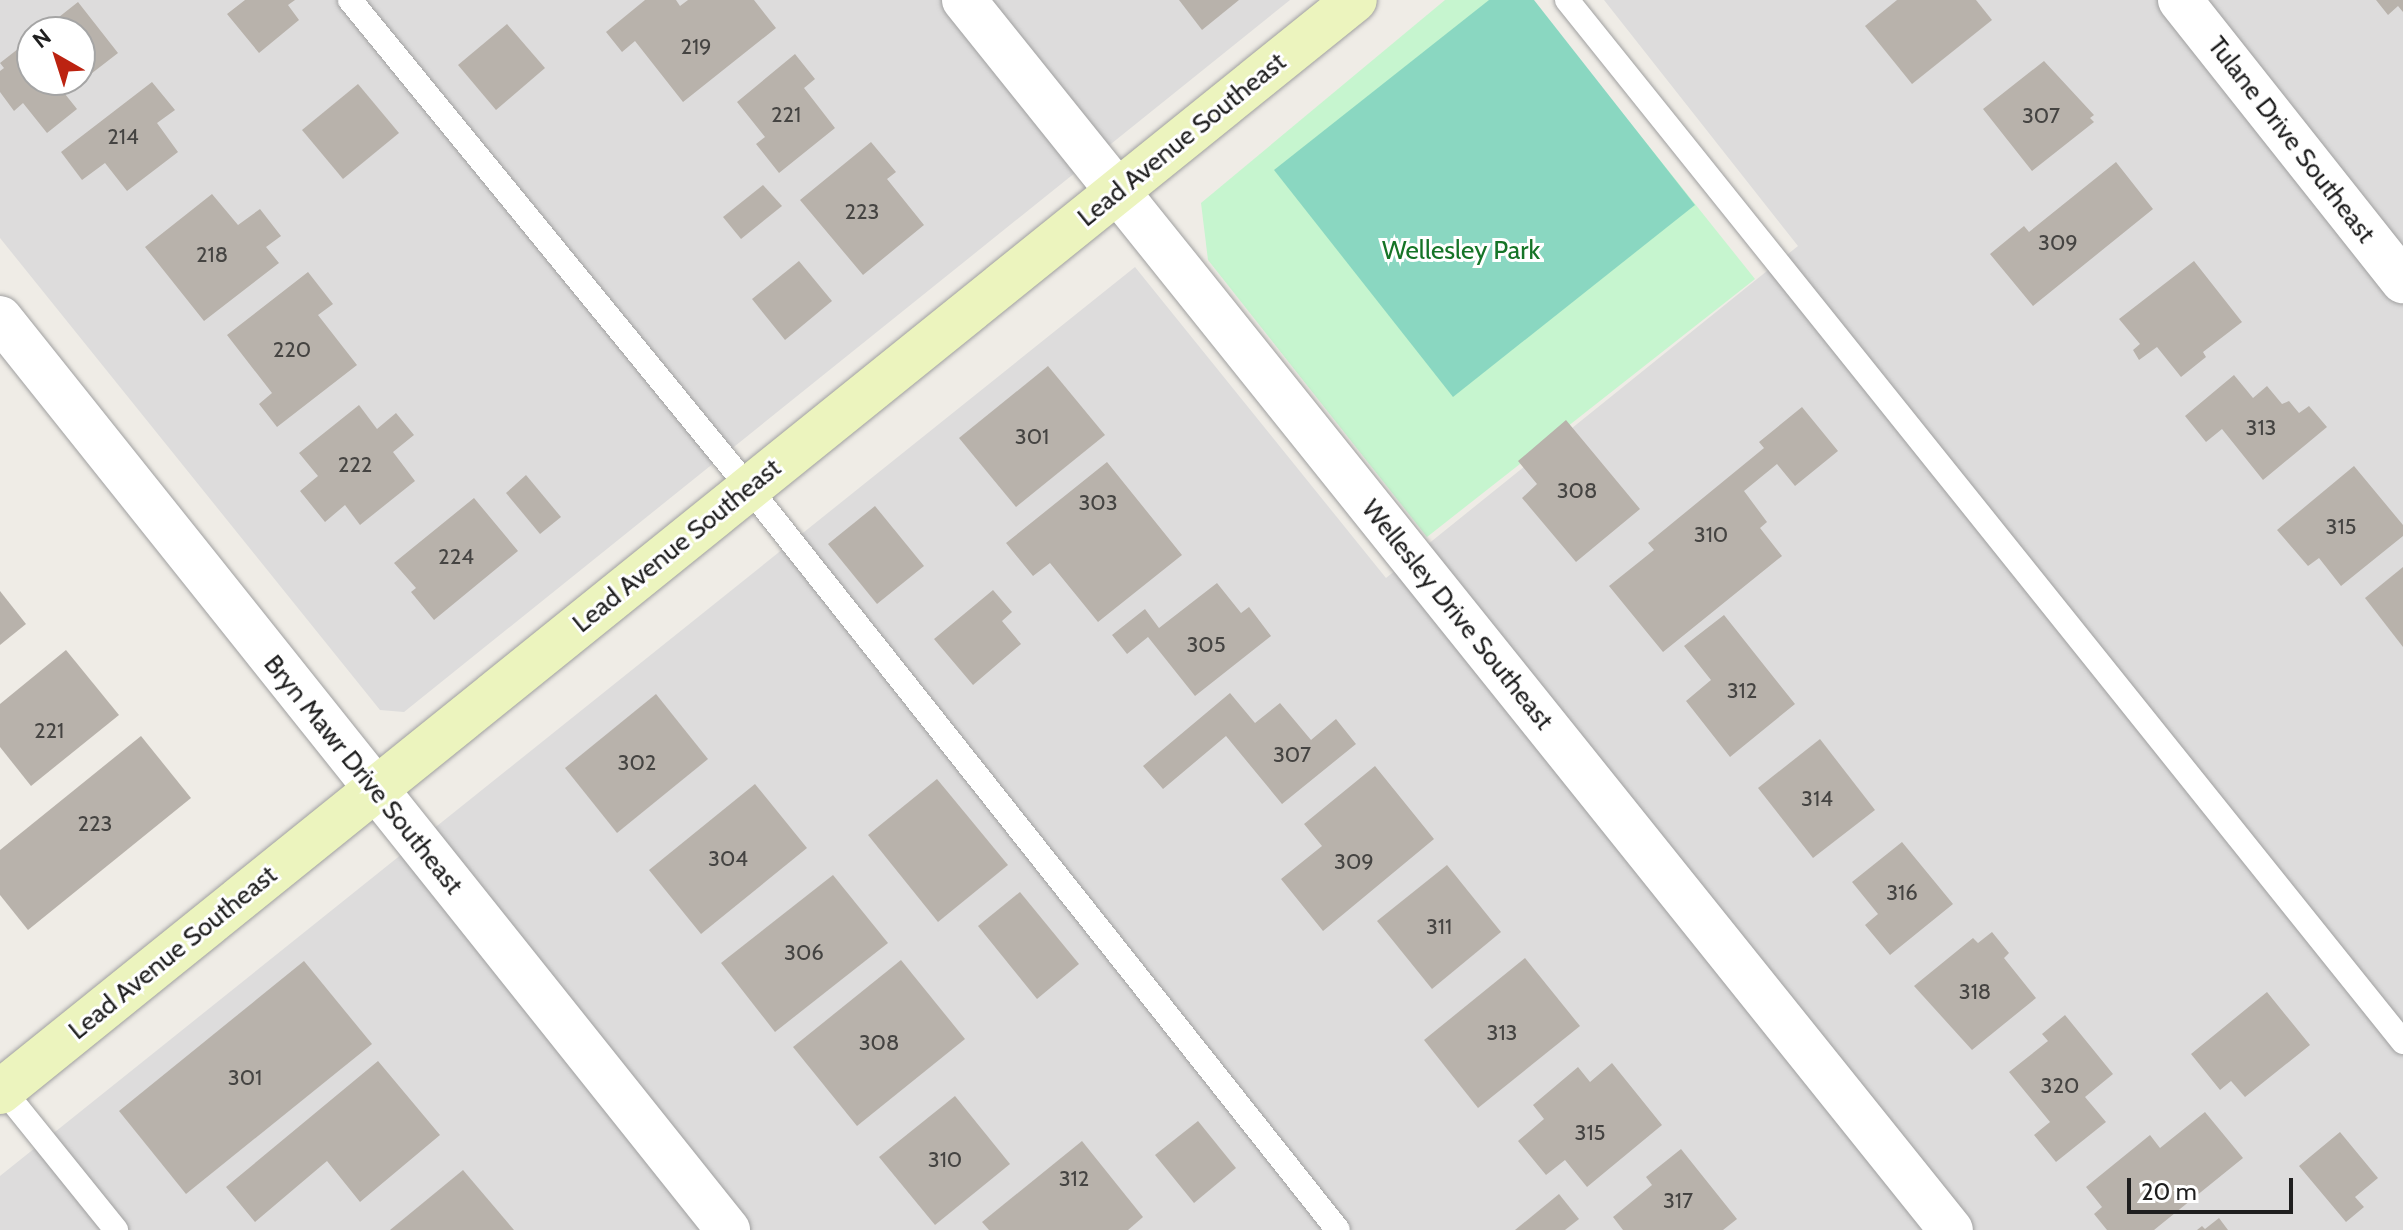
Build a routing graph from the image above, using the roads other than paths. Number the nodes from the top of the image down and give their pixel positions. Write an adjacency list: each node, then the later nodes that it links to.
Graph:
1 (350, 0): 9 (lane)
2 (964, 0): 6 (street, Wellesley Drive Southeast)
3 (1355, 0): 6 (main road, Lead Avenue Southeast)
4 (1567, 0): 11 (lane)
5 (2180, 0): 7 (street, Tulane Drive Southeast)
6 (1117, 193): 9 (main road, Lead Avenue Southeast); 16 (street, Wellesley Drive Southeast)
7 (2403, 281)
8 (0, 318): 10 (street, Bryn Mawr Drive Southeast)
9 (749, 488): 10 (main road, Lead Avenue Southeast); 15 (lane)
10 (374, 791): 12 (main road, Lead Avenue Southeast); 14 (street, Bryn Mawr Drive Southeast)
11 (2403, 1042)
12 (1, 1089): 13 (lane)
13 (116, 1230)
14 (728, 1230)
15 (1338, 1230)
16 (1951, 1230)

